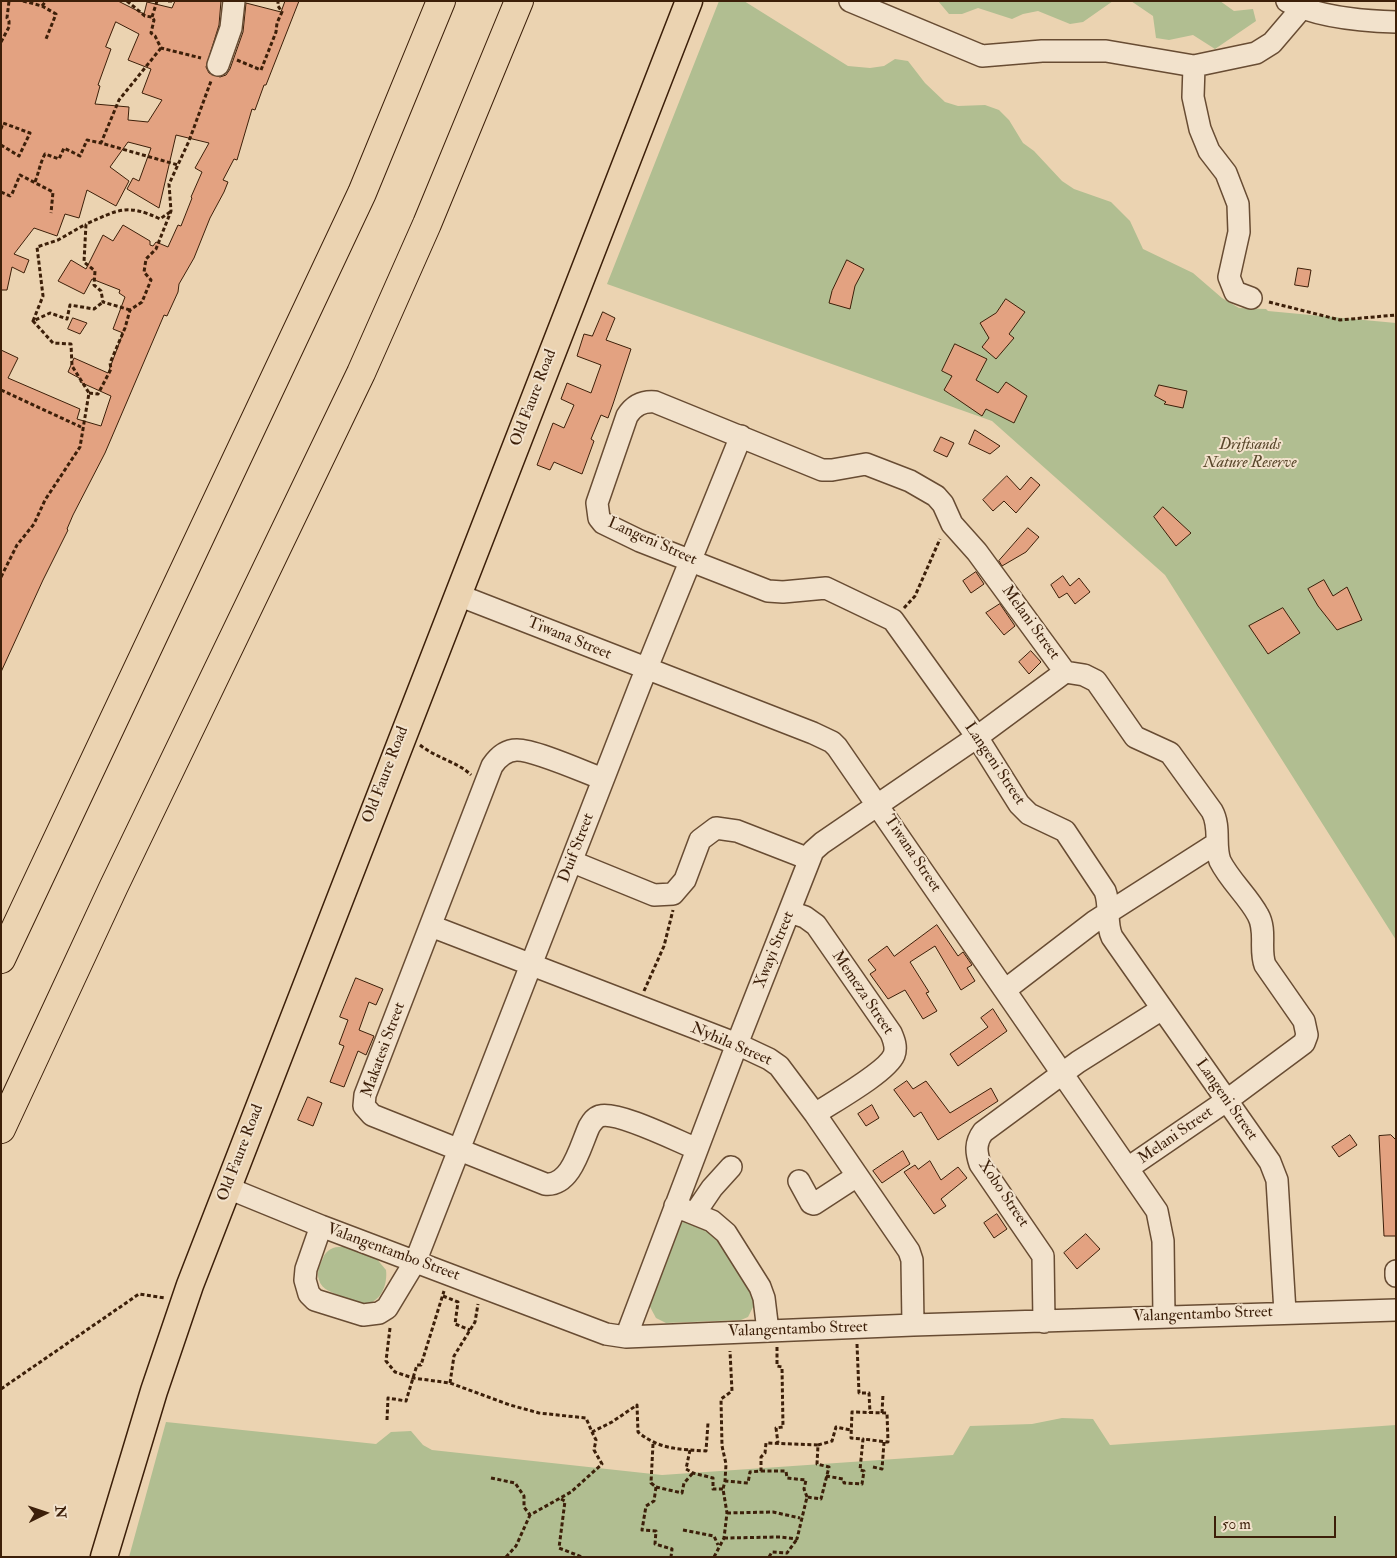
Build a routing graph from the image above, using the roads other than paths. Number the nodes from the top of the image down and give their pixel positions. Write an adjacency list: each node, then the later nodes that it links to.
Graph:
1 (234, 1): 8 (street)
2 (441, 1): 26 (highway)
3 (519, 1): 34 (highway)
4 (689, 1): 14 (main road, Old Faure Road)
5 (850, 1): 9 (street)
6 (1294, 5): 7 (street); 9 (street)
7 (1396, 22)
8 (220, 59)
9 (1194, 66): 10 (street)
10 (1251, 298)
11 (639, 404): 12 (street, Melani Street); 13 (street, Langeni Street)
12 (741, 436): 13 (street, Duif Street); 16 (street, Melani Street)
13 (691, 560): 15 (street, Duif Street); 17 (street, Langeni Street)
14 (458, 595): 15 (street, Tiwana Street); 41 (main road, Old Faure Road)
15 (647, 669): 18 (street, Duif Street); 19 (street, Tiwana Street)
16 (1065, 672): 17 (street, Xwayi Street); 20 (street, Melani Street)
17 (977, 737): 19 (street, Xwayi Street); 24 (street, Langeni Street)
18 (603, 779): 22 (street, Duif Street); 25 (street, Makatesi Street)
19 (879, 804): 21 (street, Xwayi Street); 28 (street, Tiwana Street)
20 (1217, 843): 24 (street); 32 (street, Melani Street)
21 (809, 859): 22 (street); 23 (street, Xwayi Street)
22 (573, 862): 27 (street, Duif Street)
23 (790, 912): 30 (street, Xwayi Street); 33 (street, Memeza Street)
24 (1107, 914): 28 (street); 29 (street, Langeni Street)
25 (431, 926): 27 (street, Nyhila Street); 36 (street, Makatesi Street)
26 (1, 959)
27 (531, 965): 30 (street, Nyhila Street); 36 (street, Duif Street)
28 (1005, 990): 31 (street, Tiwana Street)
29 (1162, 1009): 31 (street, Xobo Street); 32 (street, Langeni Street)
30 (737, 1044): 33 (street, Nyhila Street); 35 (street, Xwayi Street)
31 (1062, 1074): 38 (street, Tiwana Street); 51 (street, Xobo Street)
32 (1226, 1101): 38 (street, Melani Street); 49 (street, Langeni Street)
33 (816, 1114): 39 (street, Nyhila Street)
34 (1, 1128)
35 (697, 1149): 36 (street, Makatesi Street); 42 (street, Xwayi Street)
36 (459, 1150): 45 (street, Duif Street)
37 (731, 1167): 43 (street)
38 (1128, 1168): 50 (street, Tiwana Street)
39 (857, 1176): 40 (street); 52 (street, Nyhila Street)
40 (799, 1181)
41 (228, 1188): 44 (street, Valangentambo Street); 55 (main road, Old Faure Road)
42 (675, 1206): 43 (street); 54 (street, Xwayi Street)
43 (695, 1213): 53 (street)
44 (321, 1226): 45 (street, Valangentambo Street); 45 (street, Duif Street)
45 (416, 1260): 54 (street, Valangentambo Street)
46 (1396, 1271): 47 (street)
47 (1396, 1276)
48 (1396, 1310): 49 (street, Valangentambo Street)
49 (1285, 1312): 50 (street, Valangentambo Street)
50 (1164, 1316): 51 (street, Valangentambo Street)
51 (1044, 1322): 52 (street, Valangentambo Street)
52 (913, 1325): 53 (street, Valangentambo Street)
53 (772, 1331): 54 (street, Valangentambo Street)
54 (626, 1337)
55 (104, 1557)

